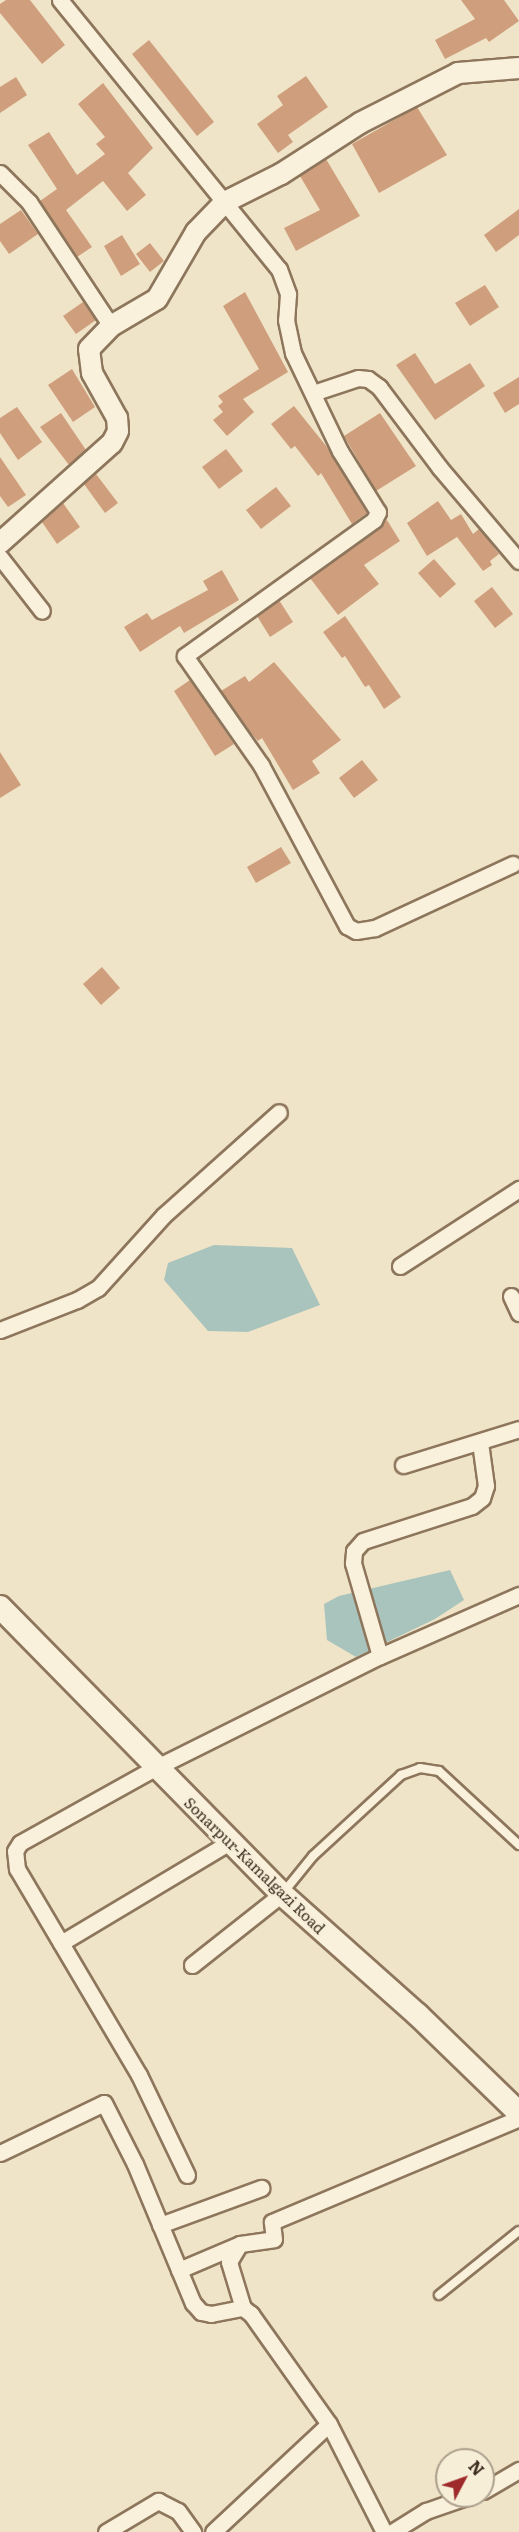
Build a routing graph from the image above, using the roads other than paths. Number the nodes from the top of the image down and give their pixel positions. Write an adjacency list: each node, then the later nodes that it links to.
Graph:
1 (60, 0): 4 (street)
2 (518, 70): 4 (street)
3 (0, 173): 5 (street)
4 (225, 201): 5 (street); 6 (street)
5 (111, 326): 7 (street)
6 (313, 393): 9 (street); 11 (street)
7 (0, 543)
8 (0, 557): 10 (street)
9 (519, 561)
10 (42, 611)
11 (513, 864)
12 (279, 1112): 17 (street)
13 (519, 1189): 14 (street)
14 (400, 1266)
15 (511, 1296): 16 (street)
16 (519, 1313)
17 (0, 1330)
18 (519, 1429): 19 (street)
19 (480, 1442): 20 (street); 23 (street)
20 (403, 1465)
21 (519, 1595): 23 (street)
22 (0, 1607): 24 (main road, Sonarpur-Kamalgazi Road)
23 (380, 1656): 24 (street)
24 (156, 1768): 25 (main road, Sonarpur-Kamalgazi Road); 28 (street)
25 (230, 1842): 27 (main road, Sonarpur-Kamalgazi Road); 28 (street)
26 (519, 1845): 27 (lane)
27 (282, 1894): 29 (street); 30 (main road, Sonarpur-Kamalgazi Road)
28 (61, 1943): 33 (street)
29 (192, 1965)
30 (519, 2113)
31 (519, 2118): 37 (street)
32 (0, 2152): 35 (street)
33 (187, 2175)
34 (261, 2187): 35 (street)
35 (160, 2225): 38 (street)
36 (519, 2231): 39 (lane)
37 (240, 2244): 38 (street); 40 (street)
38 (179, 2270): 40 (street)
39 (440, 2295)
40 (243, 2308): 41 (street)
41 (329, 2424): 47 (street); 48 (street)
42 (519, 2470): 43 (street)
43 (495, 2484)
44 (435, 2508): 49 (street)
45 (106, 2532): 46 (street)
46 (193, 2532)
47 (213, 2532)
48 (384, 2532)
49 (392, 2532)

